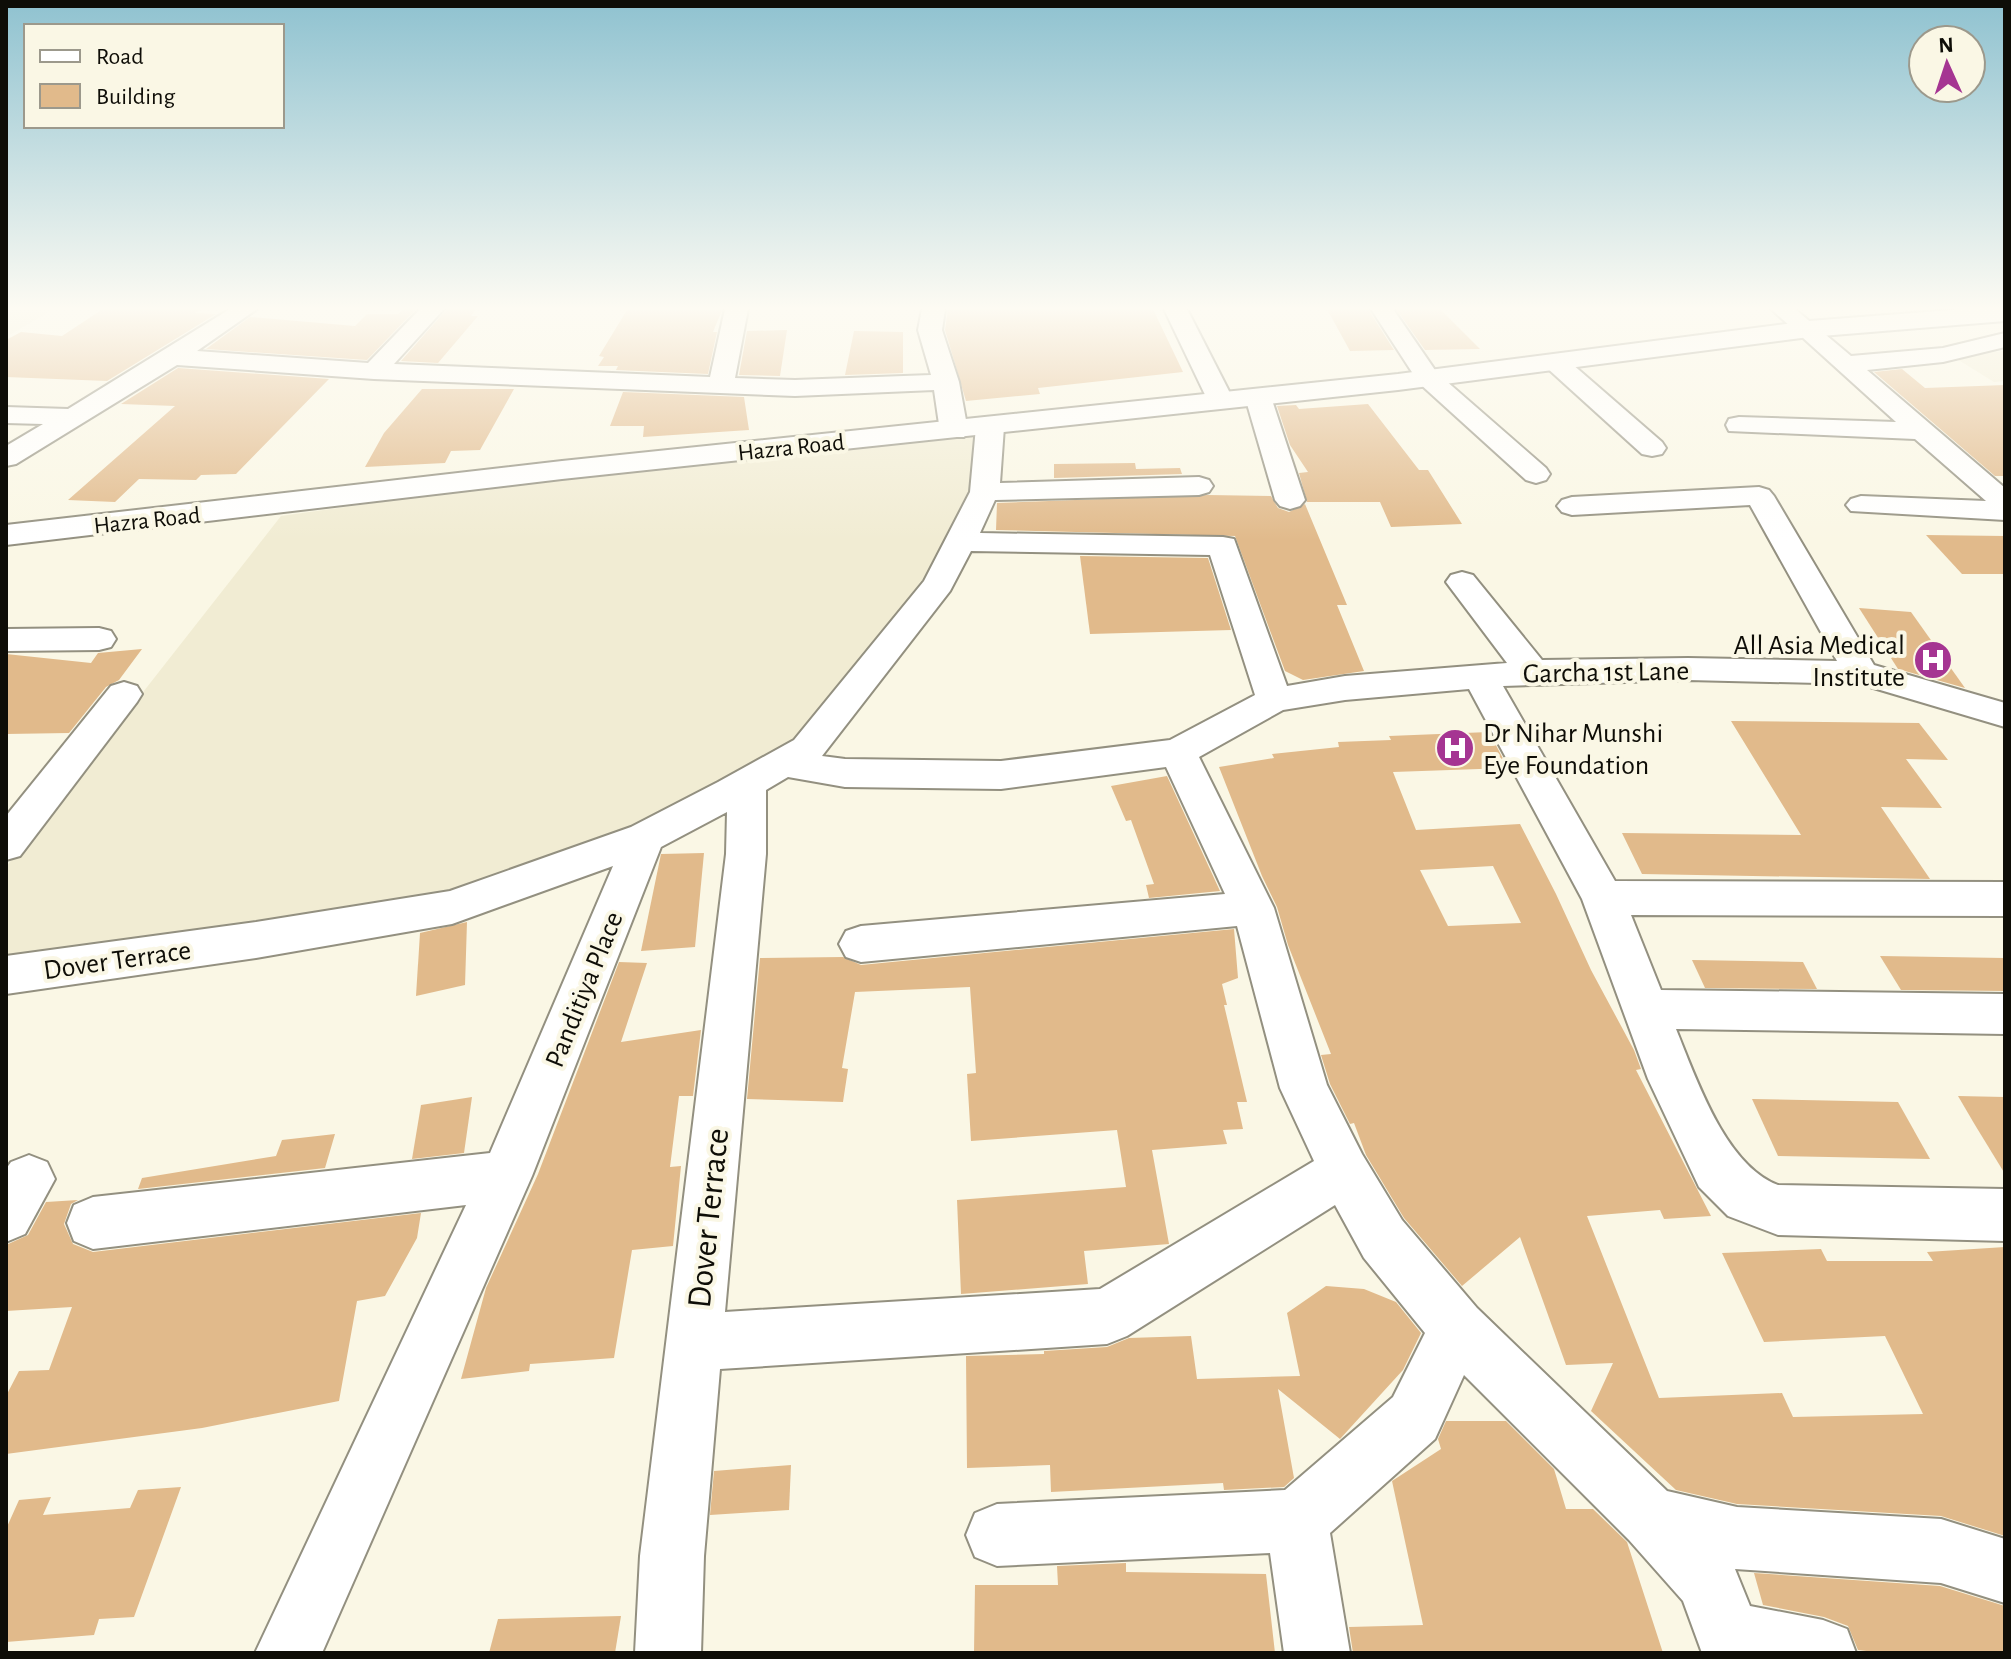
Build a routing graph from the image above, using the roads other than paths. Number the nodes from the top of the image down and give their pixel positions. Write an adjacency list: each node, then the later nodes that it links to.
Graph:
1 (123, 386): 13 (street)
2 (766, 386): 3 (street)
3 (835, 386)
4 (947, 386): 16 (street)
5 (1214, 386): 11 (street)
6 (1353, 386): 10 (main road, Hazra Road)
7 (1437, 386): 20 (street)
8 (1583, 386): 18 (street)
9 (1873, 386): 17 (street)
10 (1258, 397): 11 (main road, Hazra Road); 25 (street)
11 (1221, 401): 15 (main road, Hazra Road)
12 (6, 415): 13 (street)
13 (72, 417): 19 (street)
14 (1739, 425): 17 (street)
15 (990, 427): 16 (main road, Hazra Road); 24 (street)
16 (954, 431): 30 (main road, Hazra Road)
17 (1924, 431): 21 (street)
18 (1652, 448)
19 (6, 458)
20 (1536, 474)
21 (1976, 480): 22 (street); 26 (street)
22 (2005, 480)
23 (1199, 486): 24 (street)
24 (985, 492): 31 (street)
25 (1290, 500)
26 (2005, 503)
27 (1861, 505): 29 (street)
28 (1572, 506): 36 (street)
29 (2005, 511)
30 (6, 535)
31 (958, 542): 39 (street); 42 (street)
32 (1462, 582): 35 (street)
33 (99, 639): 34 (street)
34 (6, 640)
35 (1532, 672): 36 (street, Garcha 1st Lane); 37 (street, Garcha 1st Lane)
36 (1861, 673): 40 (street, Garcha 1st Lane)
37 (1479, 675): 39 (street, Garcha 1st Lane); 45 (street)
38 (124, 694): 44 (street)
39 (1274, 700): 41 (street, Garcha 1st Lane)
40 (2005, 715)
41 (1194, 742): 42 (street, Garcha 1st Lane); 47 (street)
42 (764, 773): 43 (street); 57 (street, Dover Terrace)
43 (645, 838): 49 (street, Dover Terrace); 53 (street, Panditiya Place)
44 (6, 845)
45 (1603, 898): 46 (street); 50 (street)
46 (2005, 899)
47 (1253, 908): 48 (street); 52 (street)
48 (861, 944)
49 (6, 975)
50 (1646, 1009): 51 (street); 54 (street)
51 (2005, 1014)
52 (1344, 1171): 56 (street); 57 (street)
53 (506, 1176): 55 (street); 63 (street, Panditiya Place)
54 (2005, 1215)
55 (93, 1223)
56 (1457, 1328): 58 (street); 59 (street)
57 (693, 1342): 64 (street, Dover Terrace)
58 (1651, 1518): 61 (street); 62 (street)
59 (1297, 1521): 60 (street); 65 (street)
60 (997, 1535)
61 (2005, 1571)
62 (1733, 1644): 66 (street)
63 (288, 1653)
64 (668, 1653)
65 (1317, 1653)
66 (1823, 1653)

